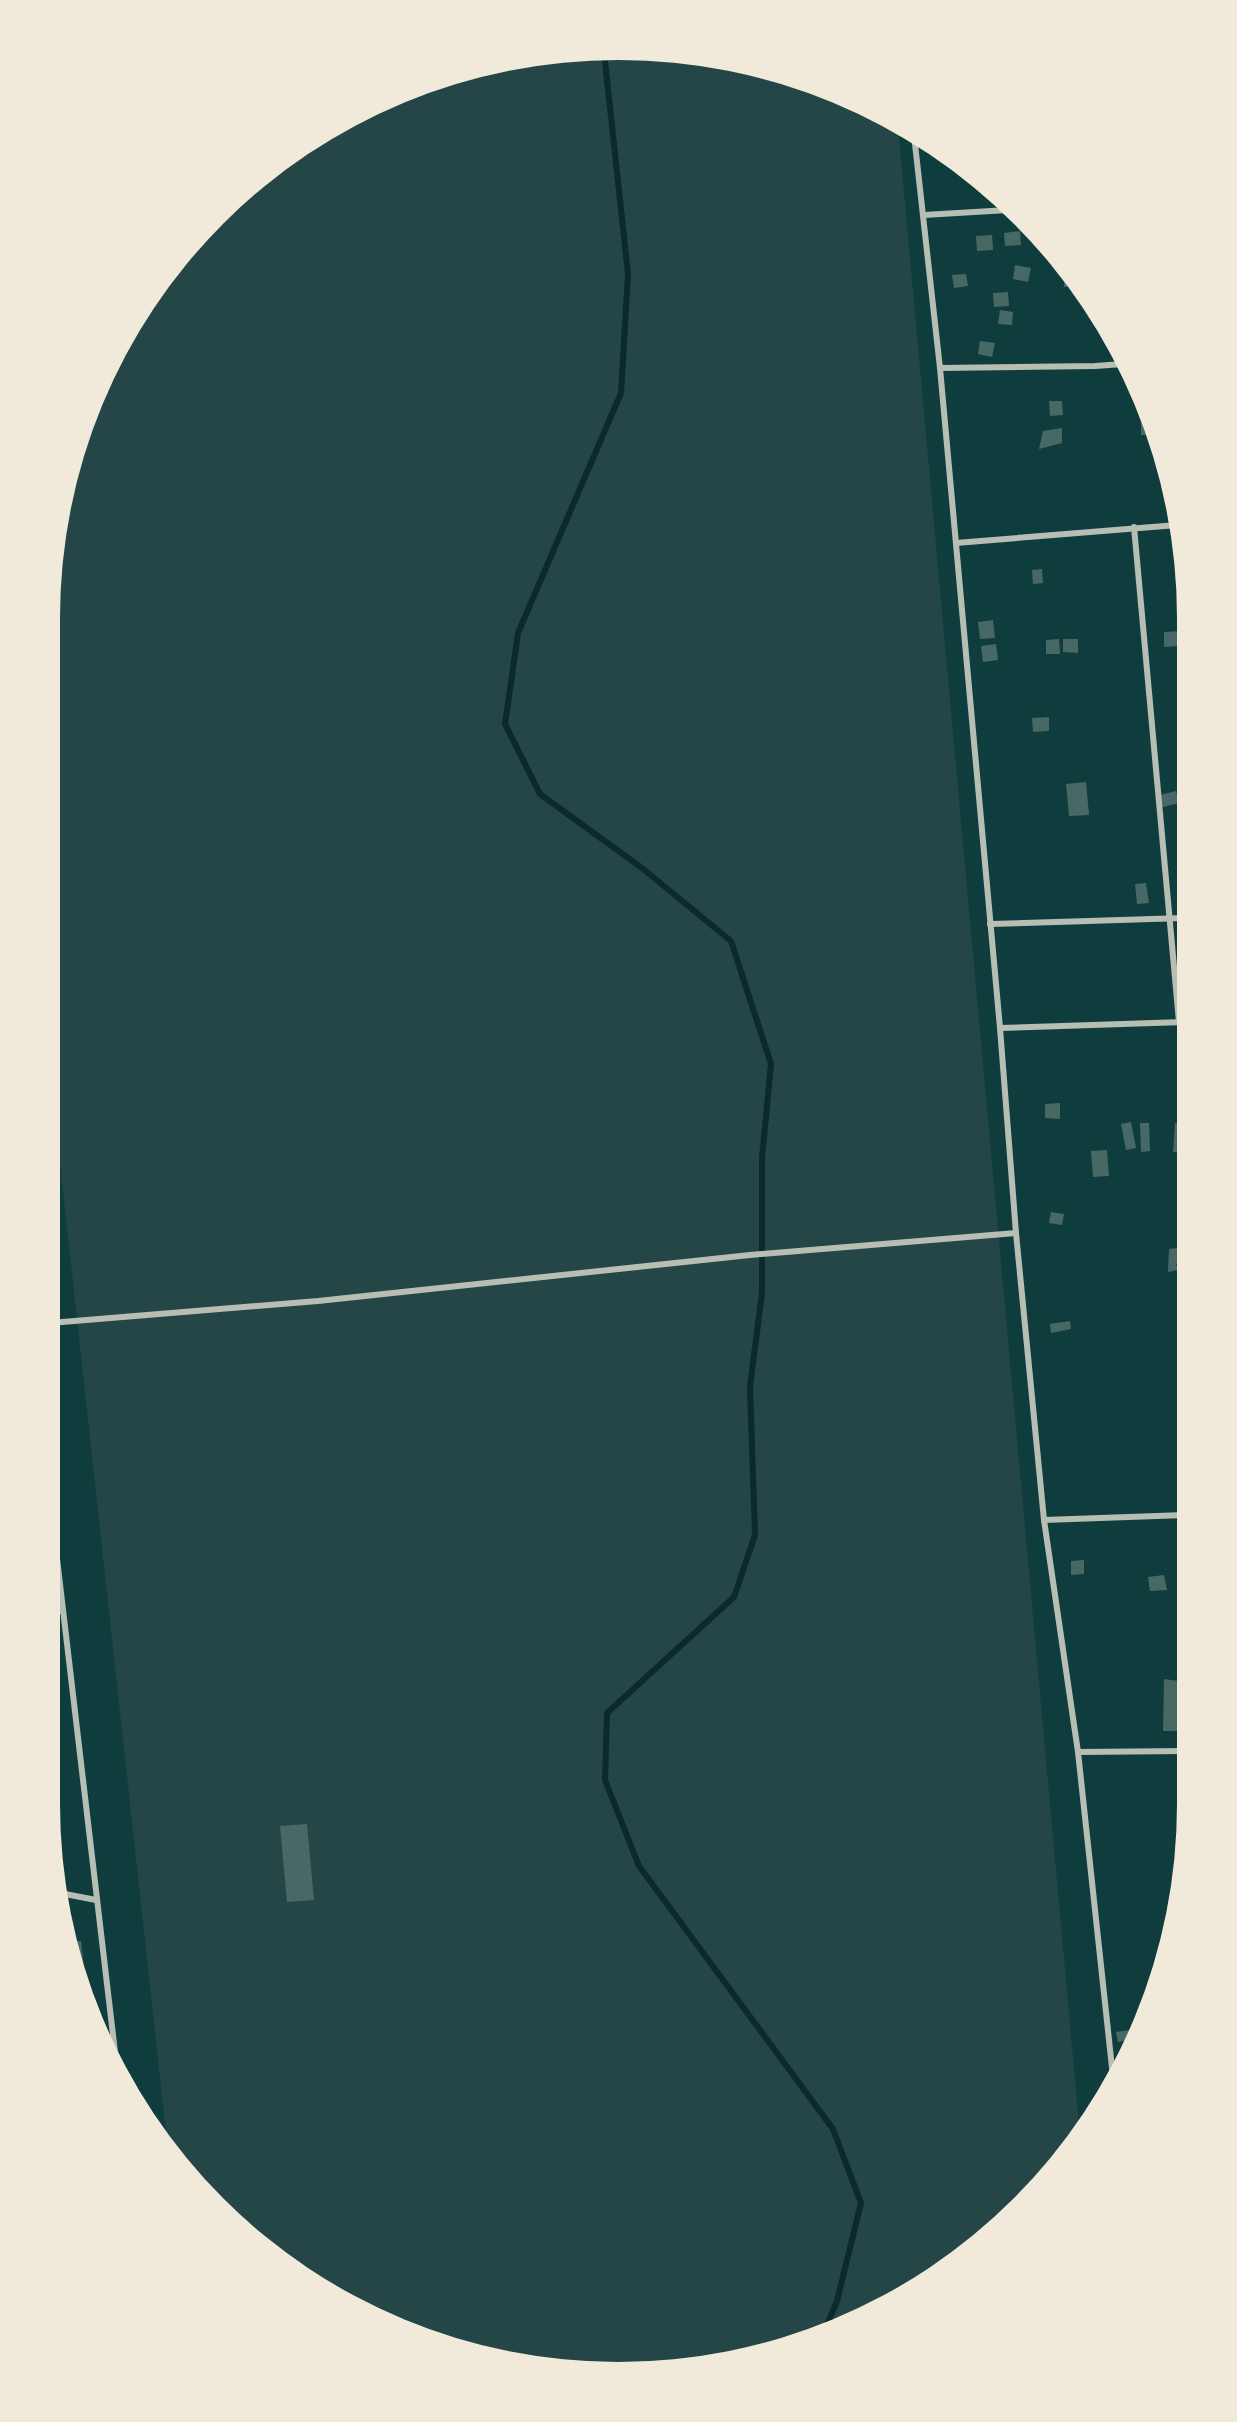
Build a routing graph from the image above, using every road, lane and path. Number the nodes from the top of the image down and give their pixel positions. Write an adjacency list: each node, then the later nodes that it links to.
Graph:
1 (915, 146): 3 (street)
2 (999, 211): 3 (street)
3 (924, 215): 5 (street)
4 (1116, 365): 5 (street)
5 (940, 368): 8 (street)
6 (1169, 525): 7 (street)
7 (1134, 527): 8 (street); 9 (street)
8 (956, 543): 11 (street)
9 (1169, 918): 10 (street); 11 (street); 12 (street)
10 (1177, 918)
11 (990, 924): 14 (street)
12 (1177, 987)
13 (1177, 1022): 14 (street)
14 (1000, 1028): 15 (street)
15 (1016, 1233): 16 (street); 18 (street)
16 (60, 1322)
17 (1177, 1515): 18 (street)
18 (1044, 1520): 22 (street)
19 (60, 1592): 20 (street)
20 (62, 1611): 24 (street)
21 (1177, 1751): 22 (street)
22 (1078, 1752): 26 (street)
23 (68, 1895): 24 (street)
24 (96, 1900): 25 (street)
25 (114, 2041)
26 (1112, 2065)

